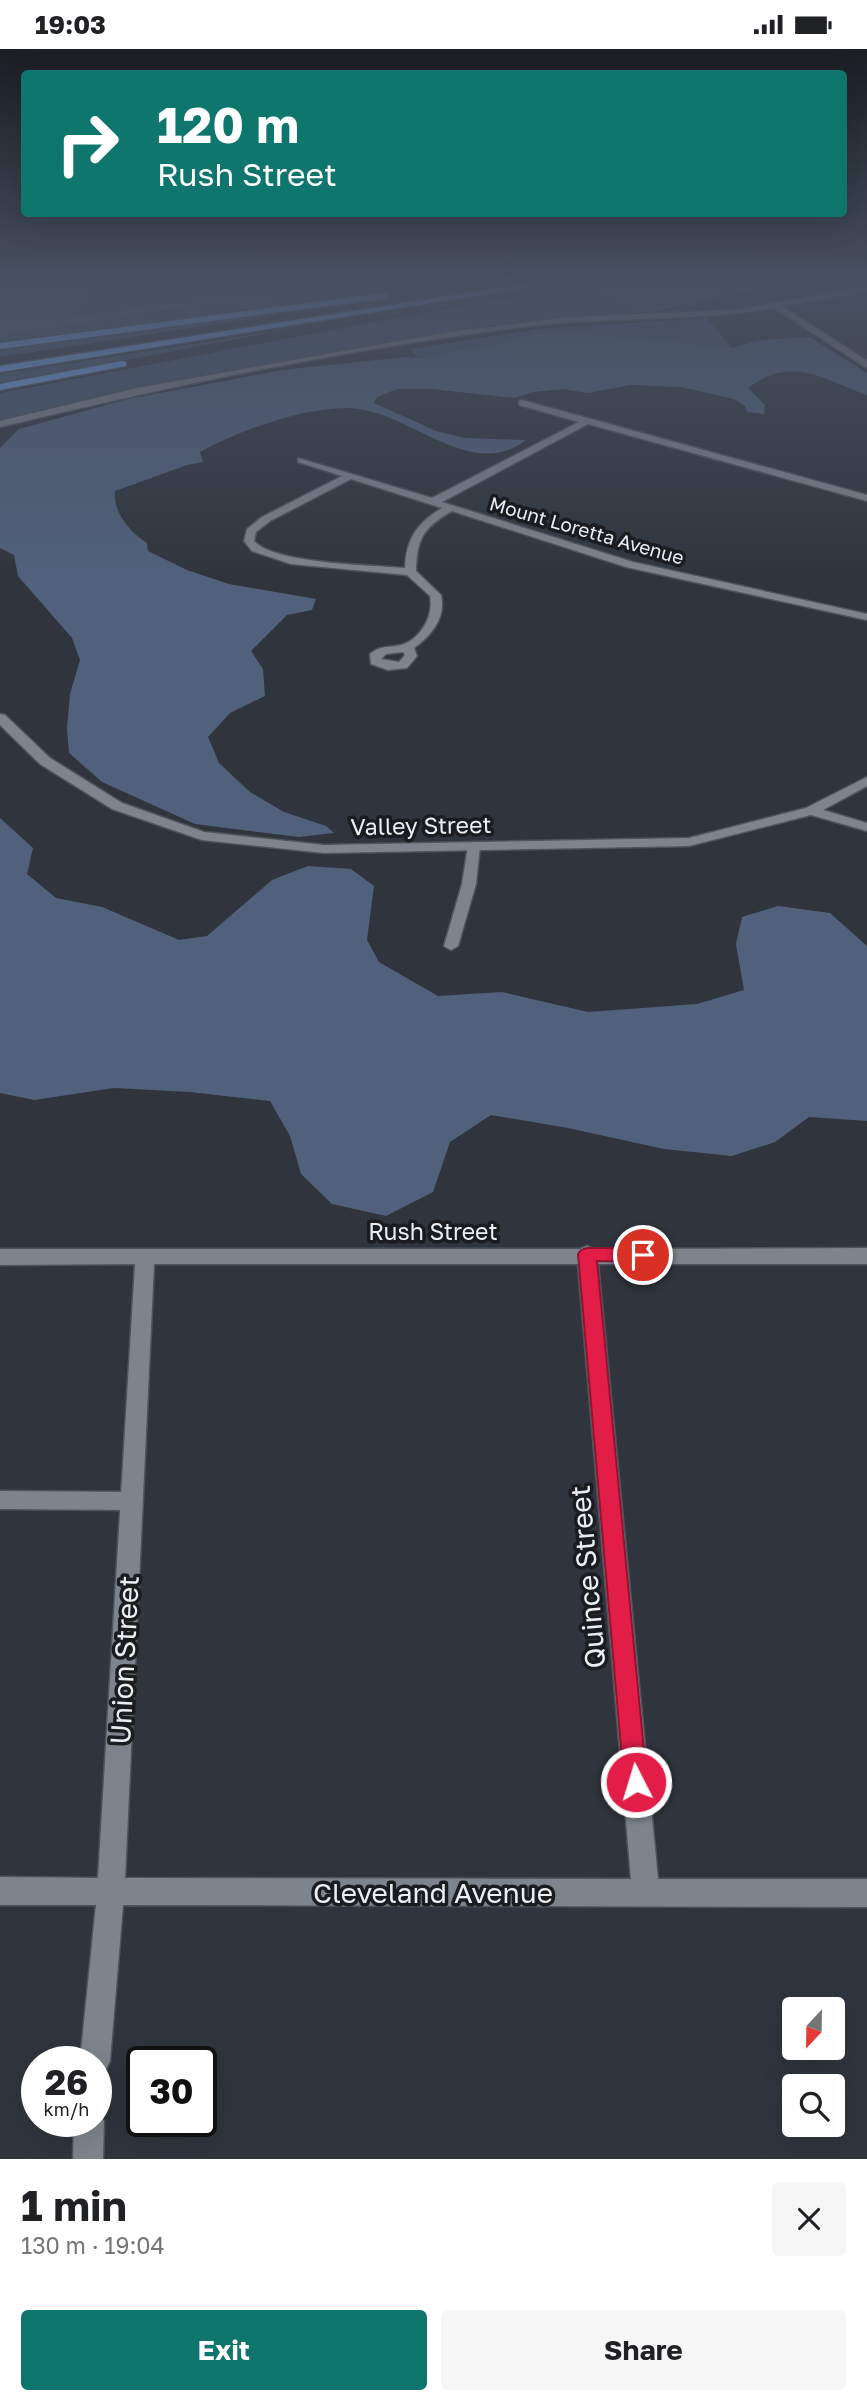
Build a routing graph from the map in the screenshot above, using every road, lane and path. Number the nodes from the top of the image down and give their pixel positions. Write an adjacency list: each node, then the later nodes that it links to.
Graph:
1 (29, 381): 3 (highway)
2 (189, 381): 6 (street)
3 (0, 387)
4 (522, 403): 5 (street)
5 (585, 422): 9 (street); 10 (street)
6 (0, 424)
7 (301, 460): 8 (street, Mount Loretta Avenue)
8 (350, 476): 10 (street, Mount Loretta Avenue); 12 (street)
9 (867, 498)
10 (433, 502): 11 (street, Mount Loretta Avenue)
11 (450, 508): 12 (street); 13 (street, Mount Loretta Avenue)
12 (410, 572): 14 (street)
13 (867, 617)
14 (405, 648)
15 (0, 718): 19 (street, Valley Street)
16 (867, 781): 17 (street, Valley Street)
17 (811, 811): 18 (street); 19 (street, Valley Street)
18 (867, 827)
19 (474, 846): 20 (lane)
20 (451, 946)
21 (587, 1254): 22 (street, Rush Street); 24 (street, Rush Street); 29 (street, Quince Street)
22 (867, 1256)
23 (0, 1257): 24 (street, Rush Street)
24 (145, 1257): 26 (street, Union Street)
25 (0, 1500): 26 (lane)
26 (132, 1501): 28 (street, Union Street)
27 (0, 1891): 28 (street, Cleveland Avenue)
28 (111, 1891): 29 (street, Cleveland Avenue); 31 (street, Union Street)
29 (646, 1893): 30 (street, Cleveland Avenue)
30 (867, 1893)
31 (96, 2046)
32 (89, 2137): 33 (street)
33 (89, 2159)

